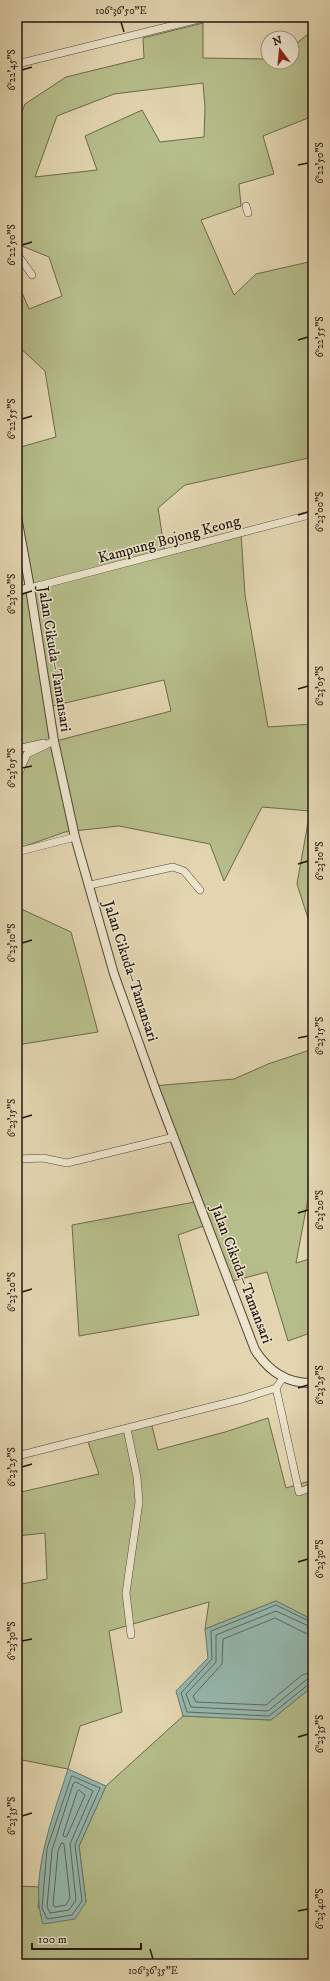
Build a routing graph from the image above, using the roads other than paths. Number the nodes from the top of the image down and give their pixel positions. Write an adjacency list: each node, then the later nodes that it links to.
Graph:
1 (207, 17): 2 (street)
2 (17, 64)
3 (17, 254): 4 (street)
4 (32, 275)
5 (313, 514): 7 (street, Kampung Bojong Keong)
6 (17, 517): 7 (street, Jalan Cikuda–Tamansari)
7 (30, 588): 8 (street); 9 (street, Jalan Cikuda–Tamansari)
8 (17, 591)
9 (54, 741): 10 (street); 11 (street); 12 (street, Jalan Cikuda–Tamansari)
10 (17, 749)
11 (17, 776)
12 (75, 836): 13 (street); 14 (street, Jalan Cikuda–Tamansari)
13 (17, 852)
14 (90, 885): 15 (street); 16 (street, Jalan Cikuda–Tamansari)
15 (200, 890)
16 (174, 1137): 17 (street); 18 (street, Jalan Cikuda–Tamansari)
17 (17, 1159)
18 (283, 1378): 19 (street, Jalan Cikuda–Tamansari); 20 (street)
19 (313, 1383)
20 (276, 1388): 21 (street); 23 (street)
21 (128, 1429): 22 (street); 24 (street)
22 (17, 1456)
23 (313, 1487)
24 (131, 1635)

